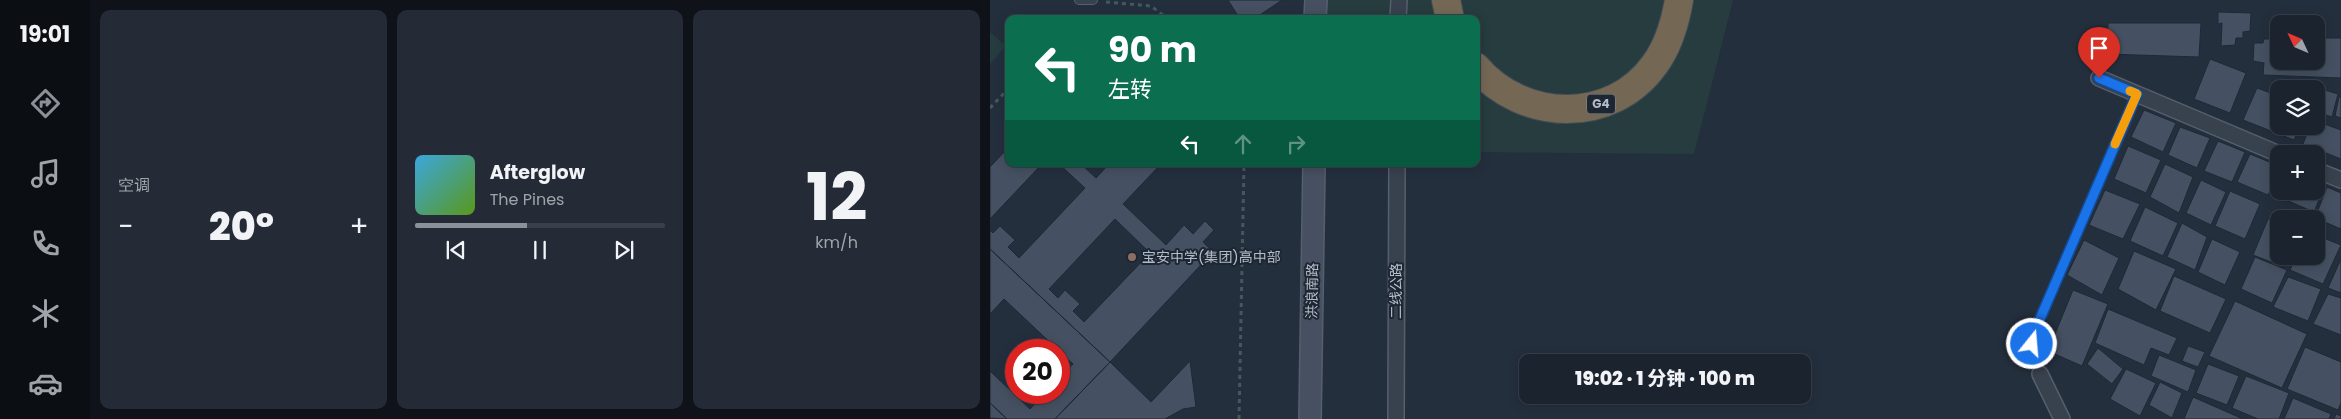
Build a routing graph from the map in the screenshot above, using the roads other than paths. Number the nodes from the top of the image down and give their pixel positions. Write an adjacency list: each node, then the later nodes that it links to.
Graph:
1 (1079, 0): 6 (lane)
2 (1316, 0): 7 (main road)
3 (1398, 0): 8 (street)
4 (1446, 0): 9 (highway)
5 (1679, 0): 10 (highway, G4)
6 (1092, 1)
7 (1316, 15)
8 (1398, 15)
9 (1449, 15)
10 (1480, 71)
11 (2099, 78): 12 (street)
12 (2137, 94): 13 (street); 18 (lane)
13 (2270, 150)
14 (1314, 167): 19 (main road, 洪浪南路)
15 (1397, 167): 20 (street, 二线公路)
16 (2325, 174): 17 (street)
17 (2341, 180)
18 (2040, 374): 21 (street)
19 (1310, 419)
20 (1396, 419)
21 (2062, 419)

